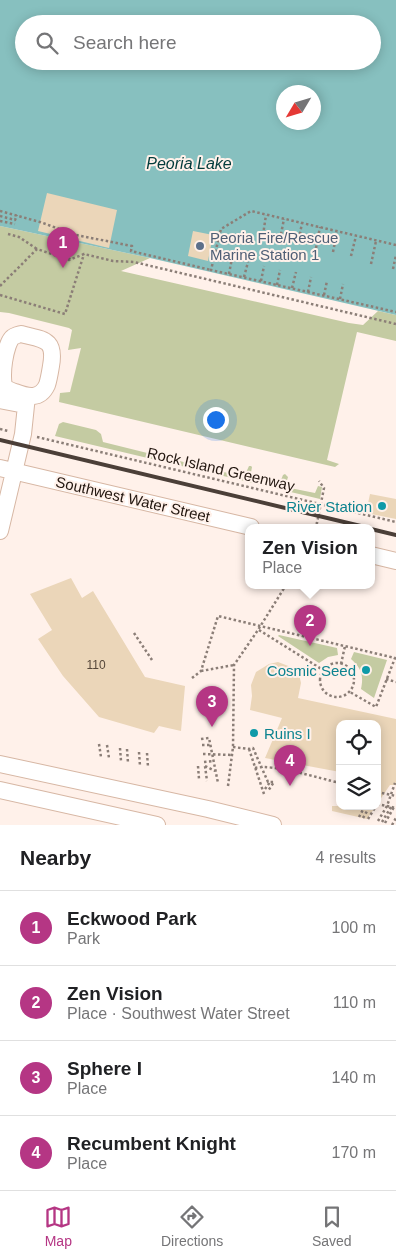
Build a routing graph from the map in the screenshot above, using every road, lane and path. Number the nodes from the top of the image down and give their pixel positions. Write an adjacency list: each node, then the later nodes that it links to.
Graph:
1 (0, 210): 3 (path)
2 (266, 214): 5 (path); 12 (path); 31 (path)
3 (17, 215): 4 (path); 13 (path)
4 (0, 216)
5 (284, 219): 7 (path); 15 (path)
6 (0, 221): 8 (path)
7 (302, 223): 9 (path); 17 (path)
8 (15, 224)
9 (320, 227): 10 (path); 19 (path)
10 (337, 231): 14 (path); 21 (path)
11 (8, 234): 20 (path)
12 (263, 234)
13 (76, 235): 26 (path); 31 (path)
14 (356, 236): 16 (path); 24 (path)
15 (280, 239)
16 (376, 241): 18 (path); 28 (path)
17 (298, 244)
18 (396, 245)
19 (316, 248)
20 (37, 249): 26 (path); 41 (path)
21 (333, 252)
22 (84, 254): 26 (path); 44 (path); 48 (path)
23 (396, 255): 30 (path)
24 (351, 256)
25 (232, 258): 34 (path)
26 (69, 260)
27 (248, 262): 36 (path)
28 (372, 264)
29 (264, 266): 37 (path)
30 (393, 269)
31 (211, 270): 34 (path)
32 (280, 270): 40 (path)
33 (296, 272): 42 (path)
34 (228, 274): 36 (path)
35 (311, 277): 43 (path)
36 (244, 278): 37 (path)
37 (261, 281): 40 (path)
38 (327, 281): 45 (path)
39 (343, 284): 46 (path)
40 (277, 285): 42 (path)
41 (0, 286)
42 (292, 288): 43 (path)
43 (308, 292): 45 (path)
44 (0, 295)
45 (324, 295): 46 (path)
46 (340, 299): 47 (path)
47 (396, 312)
48 (396, 324)
49 (0, 400): 51 (street)
50 (40, 438): 53 (path, Rock Island Greenway)
51 (7, 469): 56 (street, Southwest Water Street); 57 (street)
52 (319, 481): 53 (path)
53 (321, 504): 54 (path, Rock Island Greenway); 55 (path)
54 (396, 522)
55 (316, 524)
56 (245, 526)
57 (0, 531)
58 (375, 556): 59 (street)
59 (396, 561)
60 (283, 589): 61 (path)
61 (260, 626): 62 (path); 64 (path); 69 (path)
62 (258, 630): 67 (path); 68 (path)
63 (134, 632): 65 (path)
64 (345, 646): 66 (path); 71 (path)
65 (152, 660)
66 (341, 664): 68 (path); 73 (path)
67 (234, 666): 69 (path); 79 (path)
68 (323, 670): 73 (path)
69 (201, 671): 70 (path)
70 (192, 678)
71 (386, 680): 72 (path); 73 (path)
72 (396, 682)
73 (350, 692)
74 (201, 739): 77 (path)
75 (99, 744): 90 (path)
76 (107, 745): 91 (path)
77 (210, 745): 78 (path); 85 (path)
78 (202, 746)
79 (233, 747): 82 (path); 89 (path)
80 (120, 748): 93 (path)
81 (127, 749): 97 (path)
82 (249, 749): 86 (path); 88 (path)
83 (139, 752): 99 (path)
84 (147, 753): 102 (path)
85 (212, 753): 87 (path); 89 (path); 94 (path)
86 (255, 753): 88 (path); 92 (path)
87 (203, 754)
88 (251, 754): 96 (path)
89 (232, 755): 114 (path)
90 (101, 757)
91 (109, 758)
92 (258, 760): 96 (path); 101 (path)
93 (121, 761)
94 (214, 761): 95 (path); 104 (path)
95 (204, 762)
96 (253, 762): 103 (path)
97 (128, 763)
98 (0, 764): 130 (street)
99 (140, 766)
100 (198, 766): 107 (path)
101 (261, 766): 103 (path); 105 (path); 110 (path)
102 (148, 768)
103 (255, 768): 106 (path)
104 (216, 772): 108 (path); 111 (path)
105 (265, 774): 106 (path); 109 (path)
106 (258, 776): 112 (path)
107 (199, 779)
108 (207, 781)
109 (269, 781): 112 (path); 116 (path)
110 (336, 782)
111 (218, 783)
112 (260, 783): 118 (path)
113 (395, 783): 119 (path)
114 (228, 786)
115 (0, 790): 132 (street)
116 (267, 790)
117 (381, 793): 119 (path)
118 (264, 794)
119 (392, 795): 120 (path); 121 (path)
120 (396, 796)
121 (392, 807): 129 (path); 131 (path)
122 (363, 810): 125 (path)
123 (368, 810): 126 (path)
124 (373, 810): 128 (path)
125 (359, 817)
126 (363, 818)
127 (396, 818): 134 (path)
128 (368, 819)
129 (378, 821)
130 (250, 822): 133 (street)
131 (383, 822)
132 (158, 825)
133 (273, 825)
134 (392, 825)

